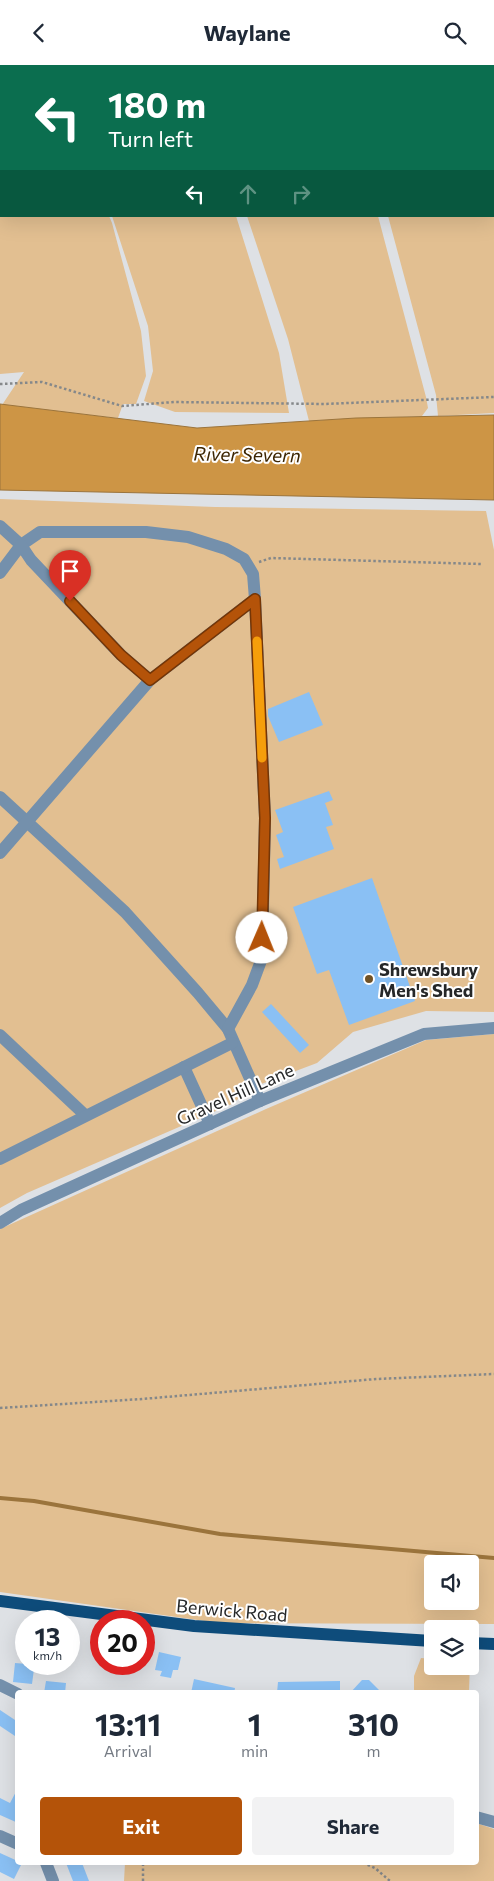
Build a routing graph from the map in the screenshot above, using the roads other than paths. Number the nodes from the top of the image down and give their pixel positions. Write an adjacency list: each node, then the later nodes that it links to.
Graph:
1 (0, 526): 2 (street)
2 (21, 545): 3 (street); 4 (street); 5 (street)
3 (0, 573)
4 (255, 599): 5 (street); 10 (street)
5 (150, 680): 7 (street)
6 (0, 797): 7 (street)
7 (28, 822): 8 (street); 10 (street)
8 (0, 853)
9 (494, 1028): 14 (street, Gravel Hill Lane)
10 (228, 1029): 12 (street)
11 (0, 1035): 15 (street)
12 (232, 1043): 13 (street); 14 (street)
13 (184, 1067): 15 (street); 16 (street)
14 (260, 1101): 16 (street, Gravel Hill Lane)
15 (86, 1115): 17 (street)
16 (210, 1124): 18 (street, Gravel Hill Lane)
17 (0, 1159)
18 (0, 1223)
19 (0, 1601): 20 (main road, Berwick Road)
20 (424, 1640)
21 (479, 1643): 22 (main road)
22 (494, 1644)
23 (0, 1685): 24 (street)
24 (15, 1692)
25 (479, 1818): 26 (street)
26 (494, 1822)
27 (0, 1836): 28 (street)
28 (15, 1843)
29 (47, 1865): 30 (street)
30 (53, 1881)

